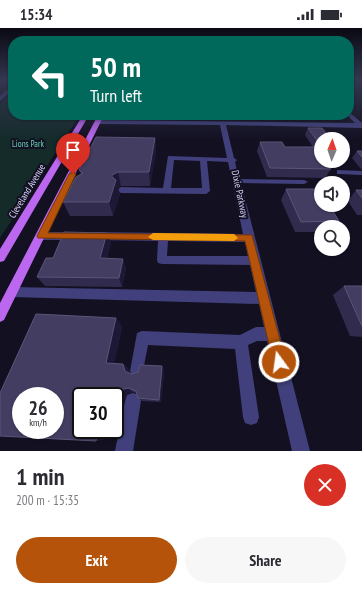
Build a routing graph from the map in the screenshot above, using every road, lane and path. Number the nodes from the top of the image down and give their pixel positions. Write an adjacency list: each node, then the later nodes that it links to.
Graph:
1 (83, 120): 21 (main road, Cleveland Avenue)
2 (96, 120): 18 (main road)
3 (122, 120): 6 (street)
4 (149, 120): 6 (street)
5 (172, 120): 7 (street)
6 (148, 123): 7 (street)
7 (172, 123): 8 (street)
8 (223, 124): 9 (street); 11 (street, Dixie Parkway)
9 (361, 125)
10 (203, 159): 11 (street); 17 (street); 17 (street)
11 (233, 160): 14 (street, Dixie Parkway)
12 (340, 172): 13 (street)
13 (362, 173)
14 (237, 181): 15 (street); 20 (street, Dixie Parkway)
15 (304, 182)
16 (121, 190): 17 (street)
17 (168, 190)
18 (41, 236): 19 (street); 23 (main road)
19 (163, 237): 20 (street); 22 (street)
20 (249, 238): 22 (street, Dixie Parkway)
21 (0, 258)
22 (255, 261): 24 (street, Dixie Parkway)
23 (12, 292): 24 (street); 25 (main road)
24 (264, 298): 26 (street, Dixie Parkway)
25 (0, 316)
26 (273, 334): 27 (street); 32 (street, Dixie Parkway)
27 (241, 342): 28 (street); 30 (street)
28 (137, 371)
29 (132, 406): 31 (street)
30 (251, 417)
31 (124, 451)
32 (301, 451)

